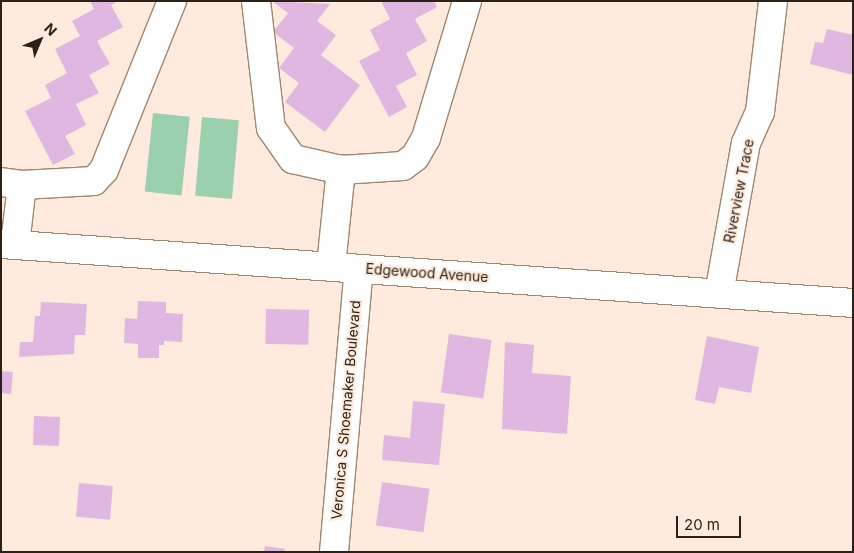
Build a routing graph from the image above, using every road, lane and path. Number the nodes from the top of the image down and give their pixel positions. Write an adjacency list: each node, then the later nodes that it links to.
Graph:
1 (172, 1): 6 (street)
2 (256, 1): 5 (street)
3 (467, 1): 5 (street)
4 (773, 1): 10 (street, Riverview Trace)
5 (341, 170): 8 (street)
6 (12, 184): 7 (street)
7 (8, 245): 8 (street, Edgewood Avenue)
8 (332, 266): 9 (street, Edgewood Avenue)
9 (359, 269): 10 (street, Edgewood Avenue); 12 (street, Veronica S Shoemaker Boulevard)
10 (719, 294): 11 (street, Edgewood Avenue)
11 (853, 303)
12 (334, 552)

